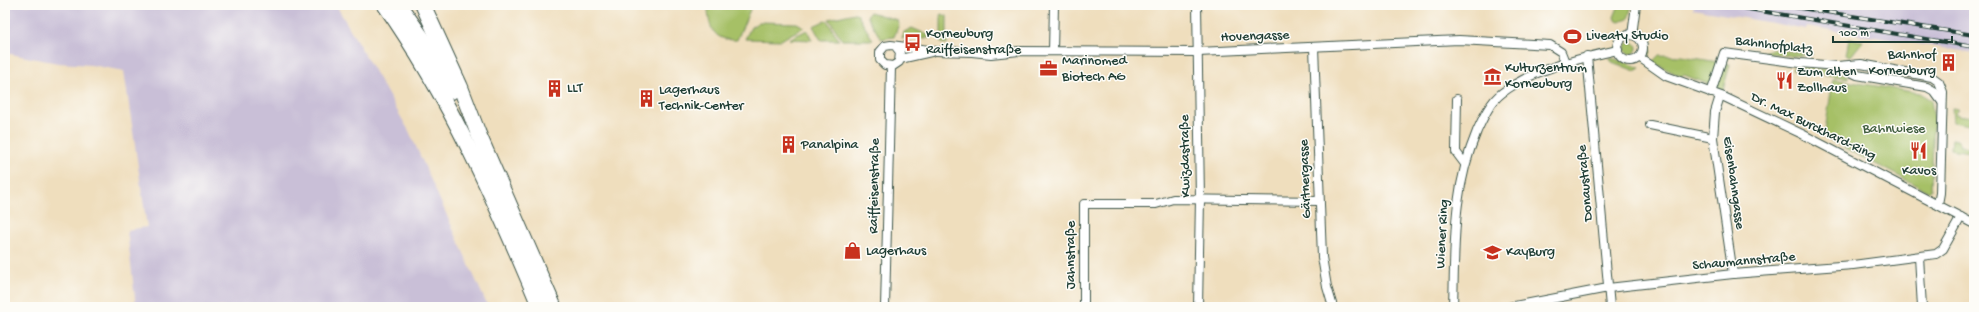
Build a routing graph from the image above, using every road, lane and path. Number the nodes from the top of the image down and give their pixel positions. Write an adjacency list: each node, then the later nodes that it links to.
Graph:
1 (385, 5): 35 (highway)
2 (399, 5): 24 (highway)
3 (423, 5): 24 (highway)
4 (1054, 5): 12 (street)
5 (1197, 5): 13 (street, Kwizdastraße)
6 (1636, 5): 7 (street)
7 (1632, 35): 10 (street); 15 (street)
8 (896, 47): 11 (street, Hovengasse); 16 (street); 18 (street, Hovengasse)
9 (1314, 48): 13 (street, Hovengasse); 17 (street, Hovengasse); 28 (street, Gärtnergasse)
10 (1618, 50): 14 (street); 15 (street, Dr. Max Burckhard-Ring)
11 (936, 51): 12 (street, Hovengasse); 16 (street, Hovengasse)
12 (1053, 51): 13 (street, Hovengasse)
13 (1198, 52): 27 (street, Kwizdastraße)
14 (1587, 56): 17 (street); 34 (street, Donaustraße)
15 (1639, 58): 20 (street, Dr. Max Burckhard-Ring)
16 (900, 59): 18 (street)
17 (1566, 62): 26 (street)
18 (891, 66): 37 (street, Raiffeisenstraße)
19 (1837, 66): 20 (street, Bahnhofplatz); 22 (street, Bahnhofplatz); 22 (street, Bahnhofplatz)
20 (1716, 94): 25 (street, Eisenbahngasse); 29 (street, Dr. Max Burckhard-Ring)
21 (1458, 99): 26 (street)
22 (1942, 103): 29 (street, Bahnhofplatz)
23 (1650, 125): 25 (street)
24 (478, 133): 36 (highway)
25 (1713, 138): 33 (street, Eisenbahngasse)
26 (1465, 164): 41 (street, Wiener Ring)
27 (1200, 199): 28 (street); 38 (street, Jahnstraße); 39 (street, Kwizdastraße)
28 (1319, 202): 40 (street, Gärtnergasse)
29 (1938, 204): 30 (street, Dr. Max Burckhard-Ring)
30 (1961, 217): 31 (street, Dr. Max Burckhard-Ring); 32 (street, Schaumannstraße)
31 (1974, 224)
32 (1918, 257): 33 (street, Schaumannstraße); 44 (street)
33 (1733, 274): 34 (street, Schaumannstraße)
34 (1608, 288): 42 (street, Schaumannstraße); 43 (street, Donaustraße)
35 (540, 307)
36 (554, 307)
37 (885, 307)
38 (1084, 307)
39 (1198, 307)
40 (1333, 307)
41 (1453, 307)
42 (1510, 307)
43 (1610, 307)
44 (1922, 307)

